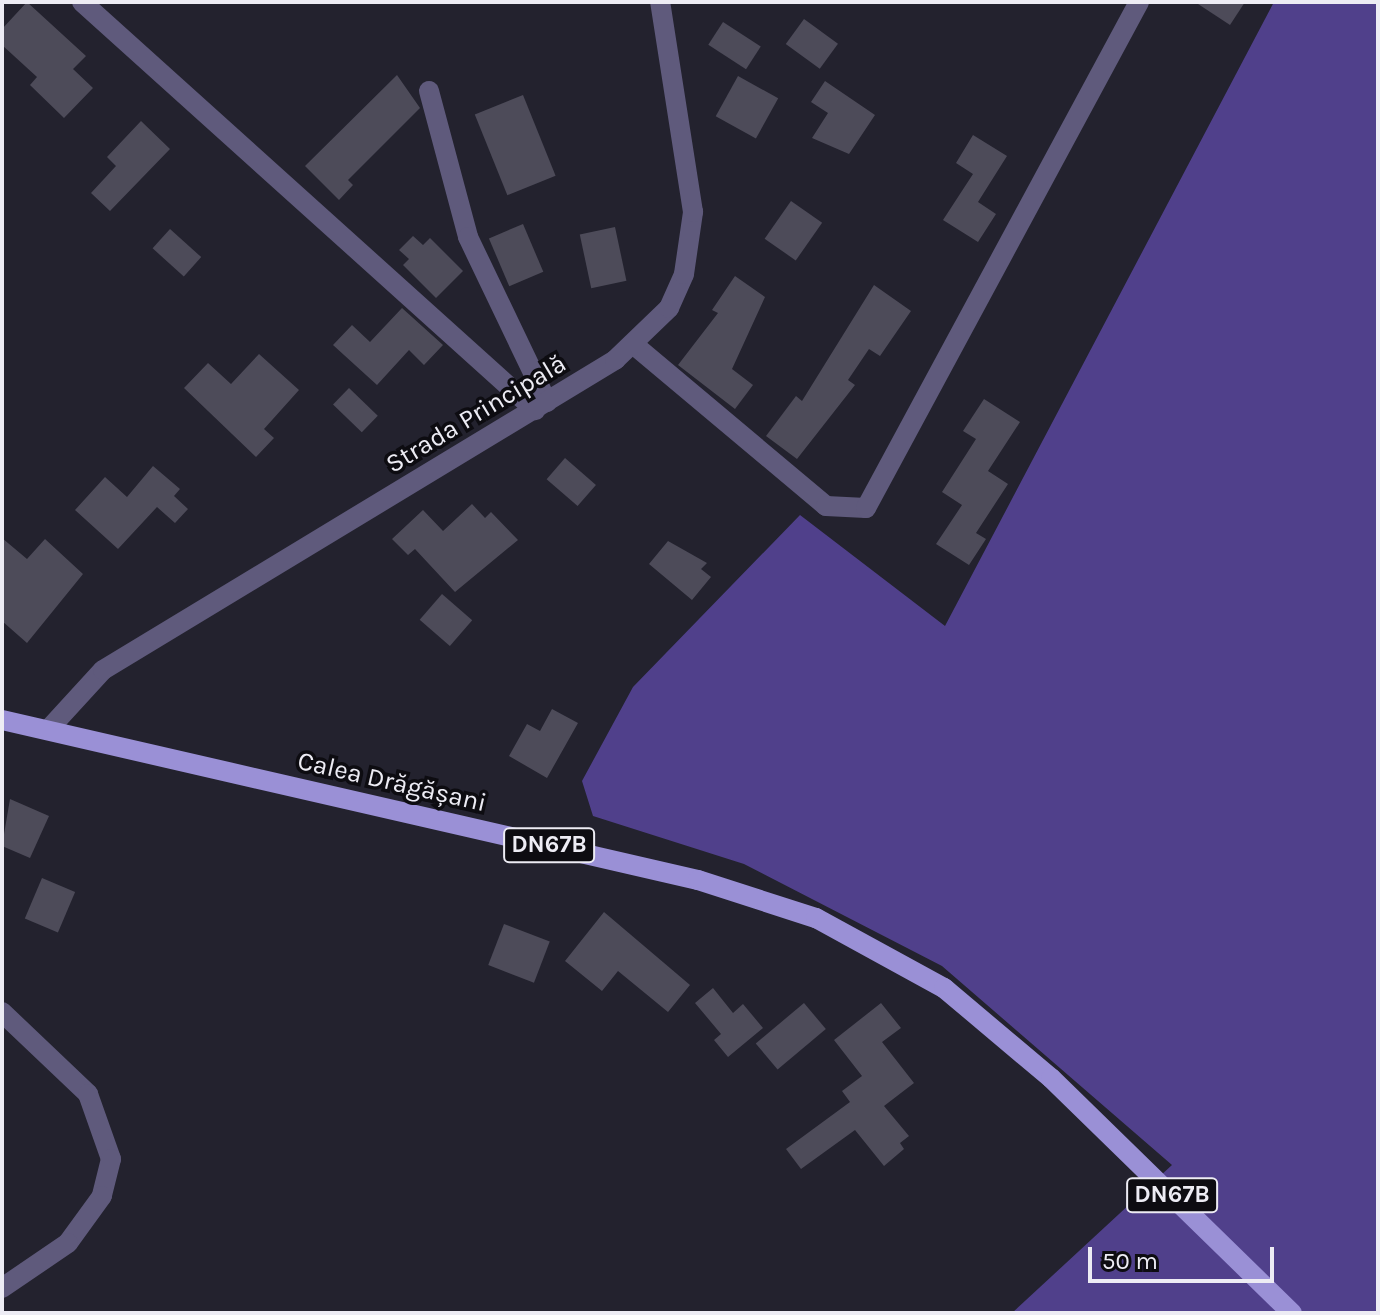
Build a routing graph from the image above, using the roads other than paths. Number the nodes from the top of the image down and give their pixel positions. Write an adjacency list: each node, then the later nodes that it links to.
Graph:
1 (82, 2): 6 (street)
2 (660, 2): 5 (street, Strada Principală)
3 (1139, 2): 5 (street)
4 (429, 91): 6 (street)
5 (633, 344): 6 (street, Strada Principală)
6 (541, 406): 8 (street, Strada Principală)
7 (2, 720): 8 (main road, Calea Drăgășani / DN67B)
8 (48, 730): 11 (main road, Calea Drăgășani / DN67B)
9 (2, 1012): 10 (street)
10 (2, 1288)
11 (1292, 1313)

